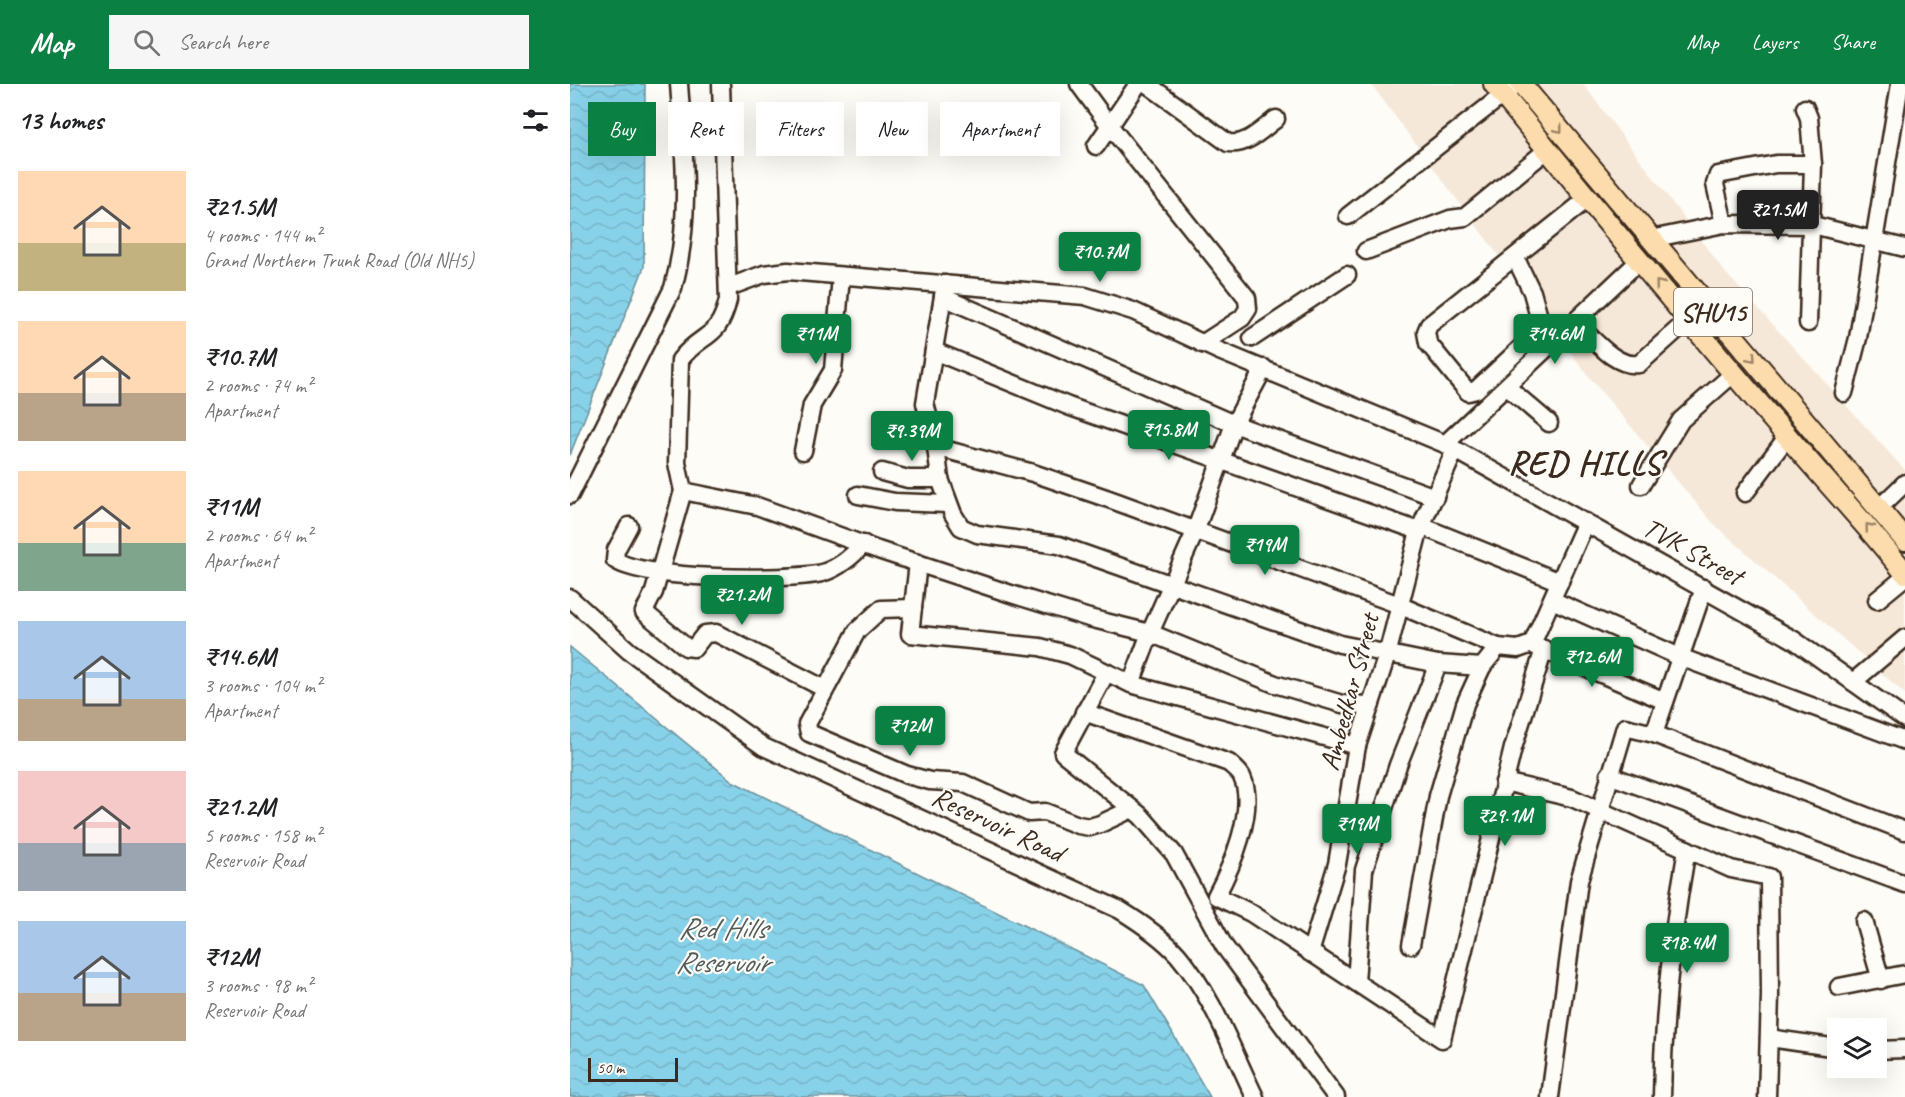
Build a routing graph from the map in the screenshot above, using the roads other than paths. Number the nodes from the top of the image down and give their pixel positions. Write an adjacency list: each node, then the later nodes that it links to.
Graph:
1 (679, 84): 54 (street)
2 (721, 84): 27 (street)
3 (1080, 84): 11 (street)
4 (1138, 84): 11 (street)
5 (1147, 84): 10 (street)
6 (1521, 84): 19 (main road, SHU15, one-way to 19)
7 (1900, 84): 20 (street)
8 (1504, 88): 13 (main road, SHU15); 16 (street)
9 (1805, 108): 14 (street)
10 (1276, 118)
11 (1109, 125): 12 (street); 29 (street)
12 (1096, 146)
13 (1547, 150): 15 (main road, SHU15); 22 (street)
14 (1813, 164): 17 (street); 18 (street)
15 (1586, 200): 23 (street); 24 (main road, SHU15)
16 (1348, 216)
17 (1724, 224): 18 (street); 19 (street)
18 (1813, 225): 20 (street); 32 (street)
19 (1651, 238): 58 (main road, SHU15, one-way to 58)
20 (1875, 239): 21 (street); 40 (street)
21 (1905, 248)
22 (1366, 251)
23 (1515, 257): 23 (street)
24 (1640, 260): 30 (main road, SHU15, one-way to 24); 31 (street)
25 (1347, 275): 33 (street)
26 (841, 276): 27 (street, TVK Street); 28 (street, TVK Street); 46 (street)
27 (729, 287): 52 (street)
28 (944, 290): 34 (street, TVK Street); 35 (street); 42 (street)
29 (1248, 309): 33 (street); 34 (street)
30 (1688, 320): 31 (street); 38 (main road, SHU15)
31 (1576, 322): 39 (street)
32 (1808, 323)
33 (1252, 338): 36 (street)
34 (1202, 344): 36 (street, TVK Street)
35 (934, 351): 44 (street); 47 (street)
36 (1247, 362): 37 (street, TVK Street)
37 (1264, 368): 42 (street); 45 (street, TVK Street)
38 (1734, 373): 43 (main road, SHU15); 51 (street)
39 (1507, 387): 41 (street); 45 (street)
40 (1844, 393)
41 (1549, 423)
42 (1234, 424): 47 (street); 56 (street)
43 (1787, 437): 53 (street); 67 (main road, SHU15, one-way to 43)
44 (936, 447): 49 (street); 62 (street)
45 (1450, 447): 56 (street, Ambedkar Street); 59 (street, TVK Street)
46 (803, 451)
47 (1221, 462): 61 (street); 62 (street)
48 (882, 472): 49 (street)
49 (940, 479): 57 (street)
50 (1905, 483): 58 (street)
51 (1641, 484)
52 (683, 491): 64 (street); 66 (street)
53 (1745, 493)
54 (570, 495)
55 (858, 495): 57 (street)
56 (1435, 497): 61 (street, Ambedkar Street)
57 (948, 504): 69 (street)
58 (1879, 508): 63 (main road, SHU15)
59 (1586, 522): 68 (street); 70 (street, TVK Street)
60 (629, 526): 66 (street)
61 (1420, 529): 68 (street); 74 (street, Ambedkar Street)
62 (1195, 532): 69 (street); 74 (street)
63 (1905, 540)
64 (864, 544): 65 (street); 66 (street)
65 (918, 563): 75 (street); 76 (street)
66 (660, 573): 87 (street)
67 (1905, 575): 73 (street)
68 (1560, 582): 72 (street)
69 (1173, 584): 76 (street); 80 (street)
70 (1704, 588): 81 (street); 85 (street, TVK Street)
71 (570, 598): 113 (street, Reservoir Road)
72 (1552, 600): 79 (street); 81 (street)
73 (1877, 600)
74 (1400, 606): 78 (street); 80 (street, Ambedkar Street)
75 (913, 608): 84 (street); 87 (street)
76 (1150, 633): 86 (street); 89 (street)
77 (1905, 638): 85 (street)
78 (1498, 647): 79 (street); 83 (street)
79 (1538, 647): 88 (street); 96 (street)
80 (1387, 655): 82 (street); 89 (street, Ambedkar Street)
81 (1680, 657): 88 (street); 93 (street)
82 (1438, 664): 83 (street); 107 (street)
83 (1482, 667): 103 (street)
84 (1106, 673): 86 (street); 90 (street)
85 (1853, 682): 91 (street, TVK Street)
86 (1131, 684): 94 (street)
87 (825, 689): 97 (street)
88 (1665, 701): 92 (street)
89 (1371, 705): 94 (street, Ambedkar Street)
90 (1084, 712): 97 (street); 104 (street)
91 (1905, 719)
92 (1654, 734): 95 (street); 99 (street)
93 (1905, 741)
94 (1357, 746): 104 (street, Ambedkar Street)
95 (1609, 774): 98 (street); 101 (street)
96 (1504, 782): 98 (street); 107 (street)
97 (1132, 809): 114 (street)
98 (1599, 809): 100 (street); 115 (street)
99 (1905, 831)
100 (1687, 849): 109 (street); 116 (street)
101 (1905, 884)
102 (1864, 921): 106 (street)
103 (1411, 945)
104 (1310, 953): 107 (street)
105 (1905, 974): 106 (street)
106 (1881, 980): 108 (street)
107 (1356, 982)
108 (1839, 987)
109 (1769, 1038): 110 (street); 117 (street)
110 (1827, 1046)
111 (1905, 1048): 112 (street)
112 (1887, 1049)
113 (1255, 1097)
114 (1336, 1097)
115 (1550, 1097)
116 (1662, 1097)
117 (1767, 1097)

